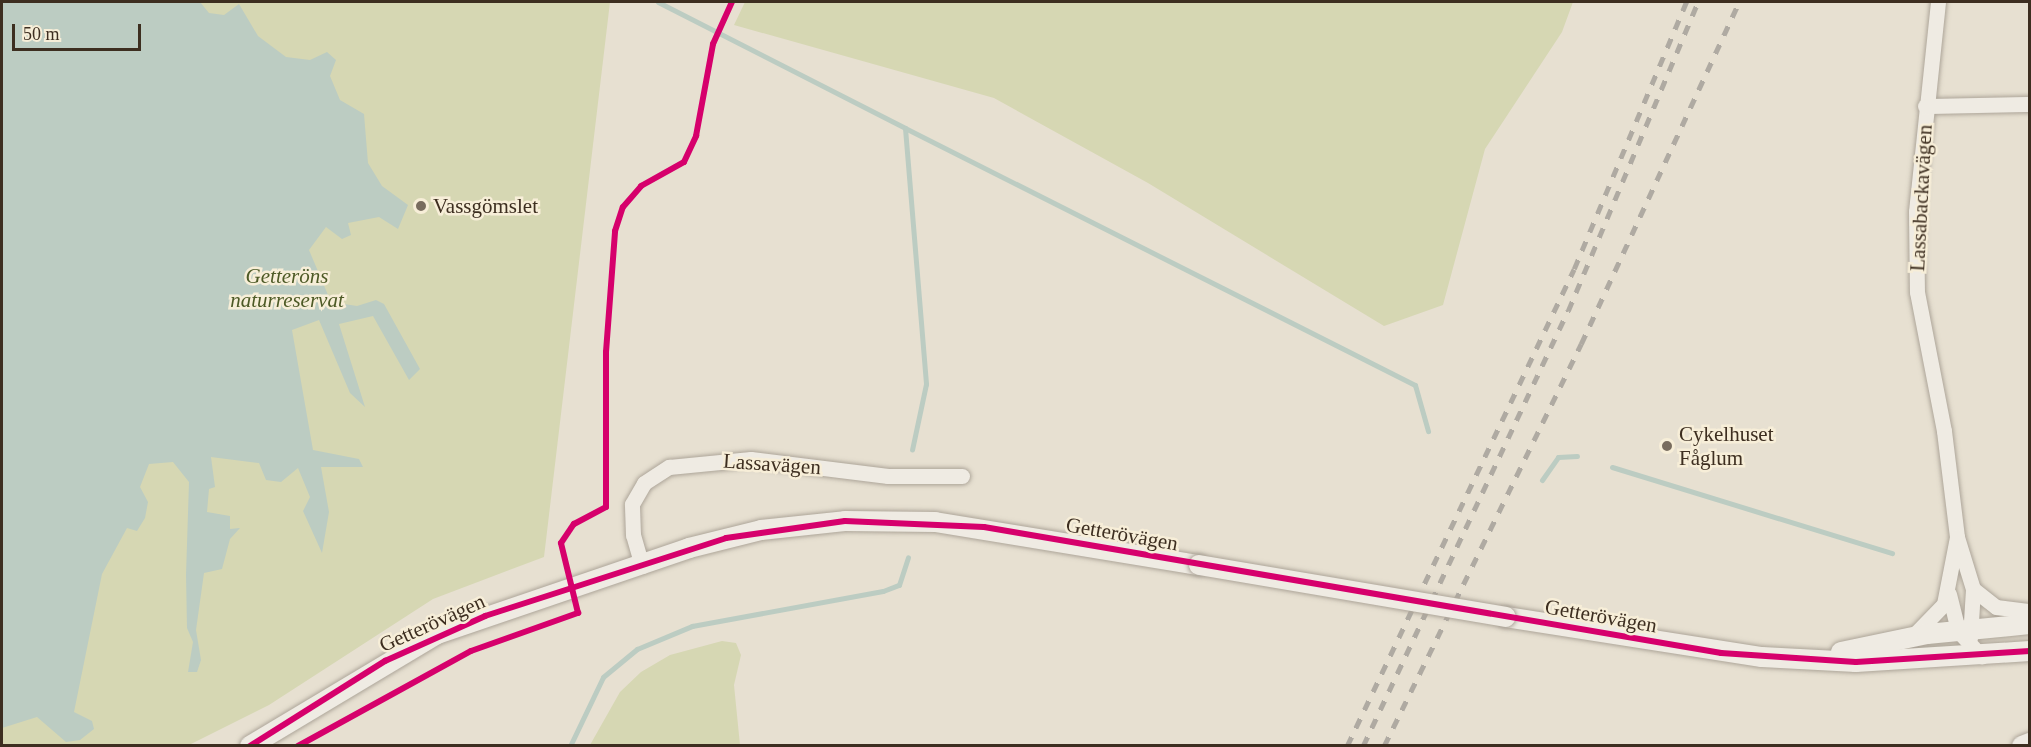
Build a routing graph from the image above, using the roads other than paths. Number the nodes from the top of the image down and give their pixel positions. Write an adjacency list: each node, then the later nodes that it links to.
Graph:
1 (1938, 2): 3 (street, Lassabackavägen)
2 (2030, 104): 3 (street)
3 (1925, 106): 5 (street, Lassabackavägen)
4 (962, 476): 6 (street, Lassavägen)
5 (1957, 537): 7 (street); 8 (street)
6 (642, 566): 14 (street, Getterövägen, bridge); 16 (street, Getterövägen)
7 (1973, 589): 9 (street); 12 (street)
8 (1949, 591): 11 (street); 12 (street)
9 (2030, 611)
10 (2030, 624): 12 (street, Getterövägen)
11 (1909, 638): 12 (street, Getterövägen); 14 (street, Getterövägen)
12 (1969, 644): 13 (street, Getterövägen); 14 (street, Getterövägen)
13 (2030, 651)
14 (1797, 658)
15 (2030, 743): 17 (street)
16 (250, 746)
17 (2022, 746)

